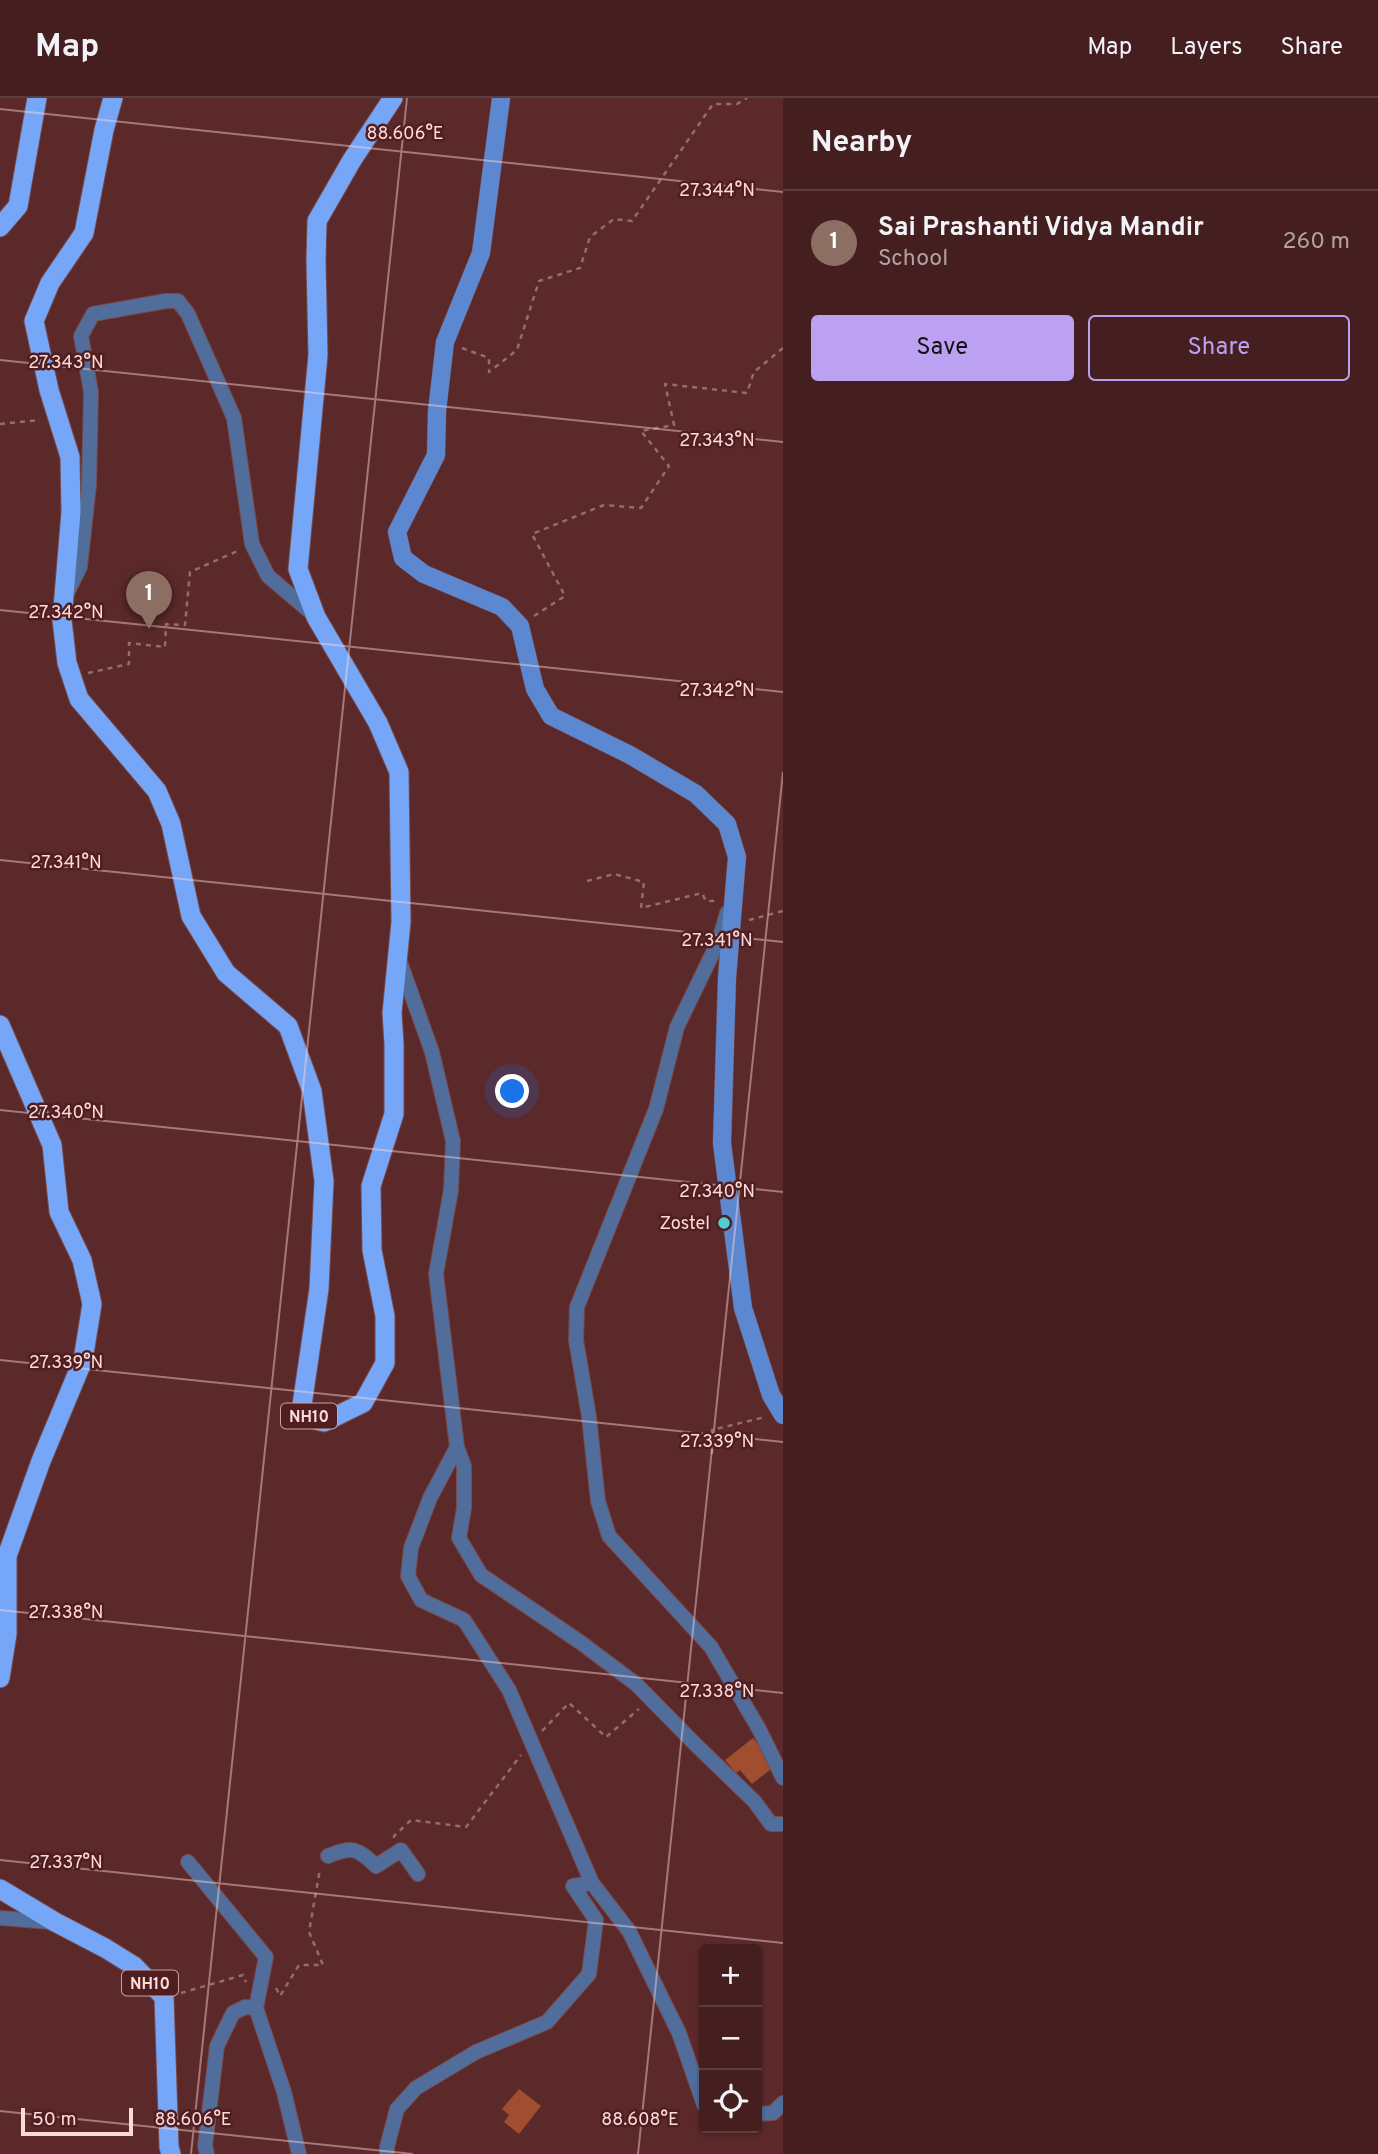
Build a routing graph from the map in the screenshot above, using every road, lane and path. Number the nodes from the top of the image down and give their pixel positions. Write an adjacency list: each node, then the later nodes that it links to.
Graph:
1 (37, 98): 6 (highway)
2 (113, 98): 9 (highway, NH10)
3 (393, 98): 13 (highway, NH10)
4 (501, 98): 7 (main road)
5 (747, 98): 7 (path)
6 (0, 227)
7 (445, 342): 14 (main road)
8 (783, 348): 14 (path)
9 (58, 419): 10 (path); 12 (highway, NH10)
10 (0, 424)
11 (252, 544): 12 (street); 13 (street); 15 (path)
12 (63, 599): 15 (highway, NH10)
13 (316, 617): 21 (highway, NH10)
14 (520, 626): 16 (main road)
15 (72, 677): 21 (highway, NH10)
16 (736, 878): 20 (main road); 29 (street)
17 (587, 881): 18 (path)
18 (718, 901)
19 (783, 911): 20 (path)
20 (732, 925): 23 (main road)
21 (398, 957): 24 (street)
22 (0, 1025): 26 (highway)
23 (782, 1414): 25 (path)
24 (457, 1447): 27 (street); 28 (street)
25 (712, 1454)
26 (0, 1678)
27 (651, 1699): 28 (path); 30 (street)
28 (531, 1742): 31 (path); 35 (street)
29 (783, 1778)
30 (783, 1824)
31 (401, 1850): 32 (street); 34 (street)
32 (328, 1856): 39 (path)
33 (188, 1862): 39 (street)
34 (418, 1874)
35 (592, 1883): 42 (street); 48 (street)
36 (0, 1889): 38 (highway, NH10)
37 (0, 1918): 38 (street)
38 (55, 1922): 40 (highway, NH10)
39 (265, 1966): 41 (street)
40 (164, 1997): 41 (path); 45 (highway, NH10)
41 (256, 2008): 46 (street); 47 (street)
42 (699, 2091)
43 (783, 2104): 44 (street)
44 (762, 2114)
45 (172, 2154)
46 (207, 2154)
47 (299, 2154)
48 (387, 2154)

